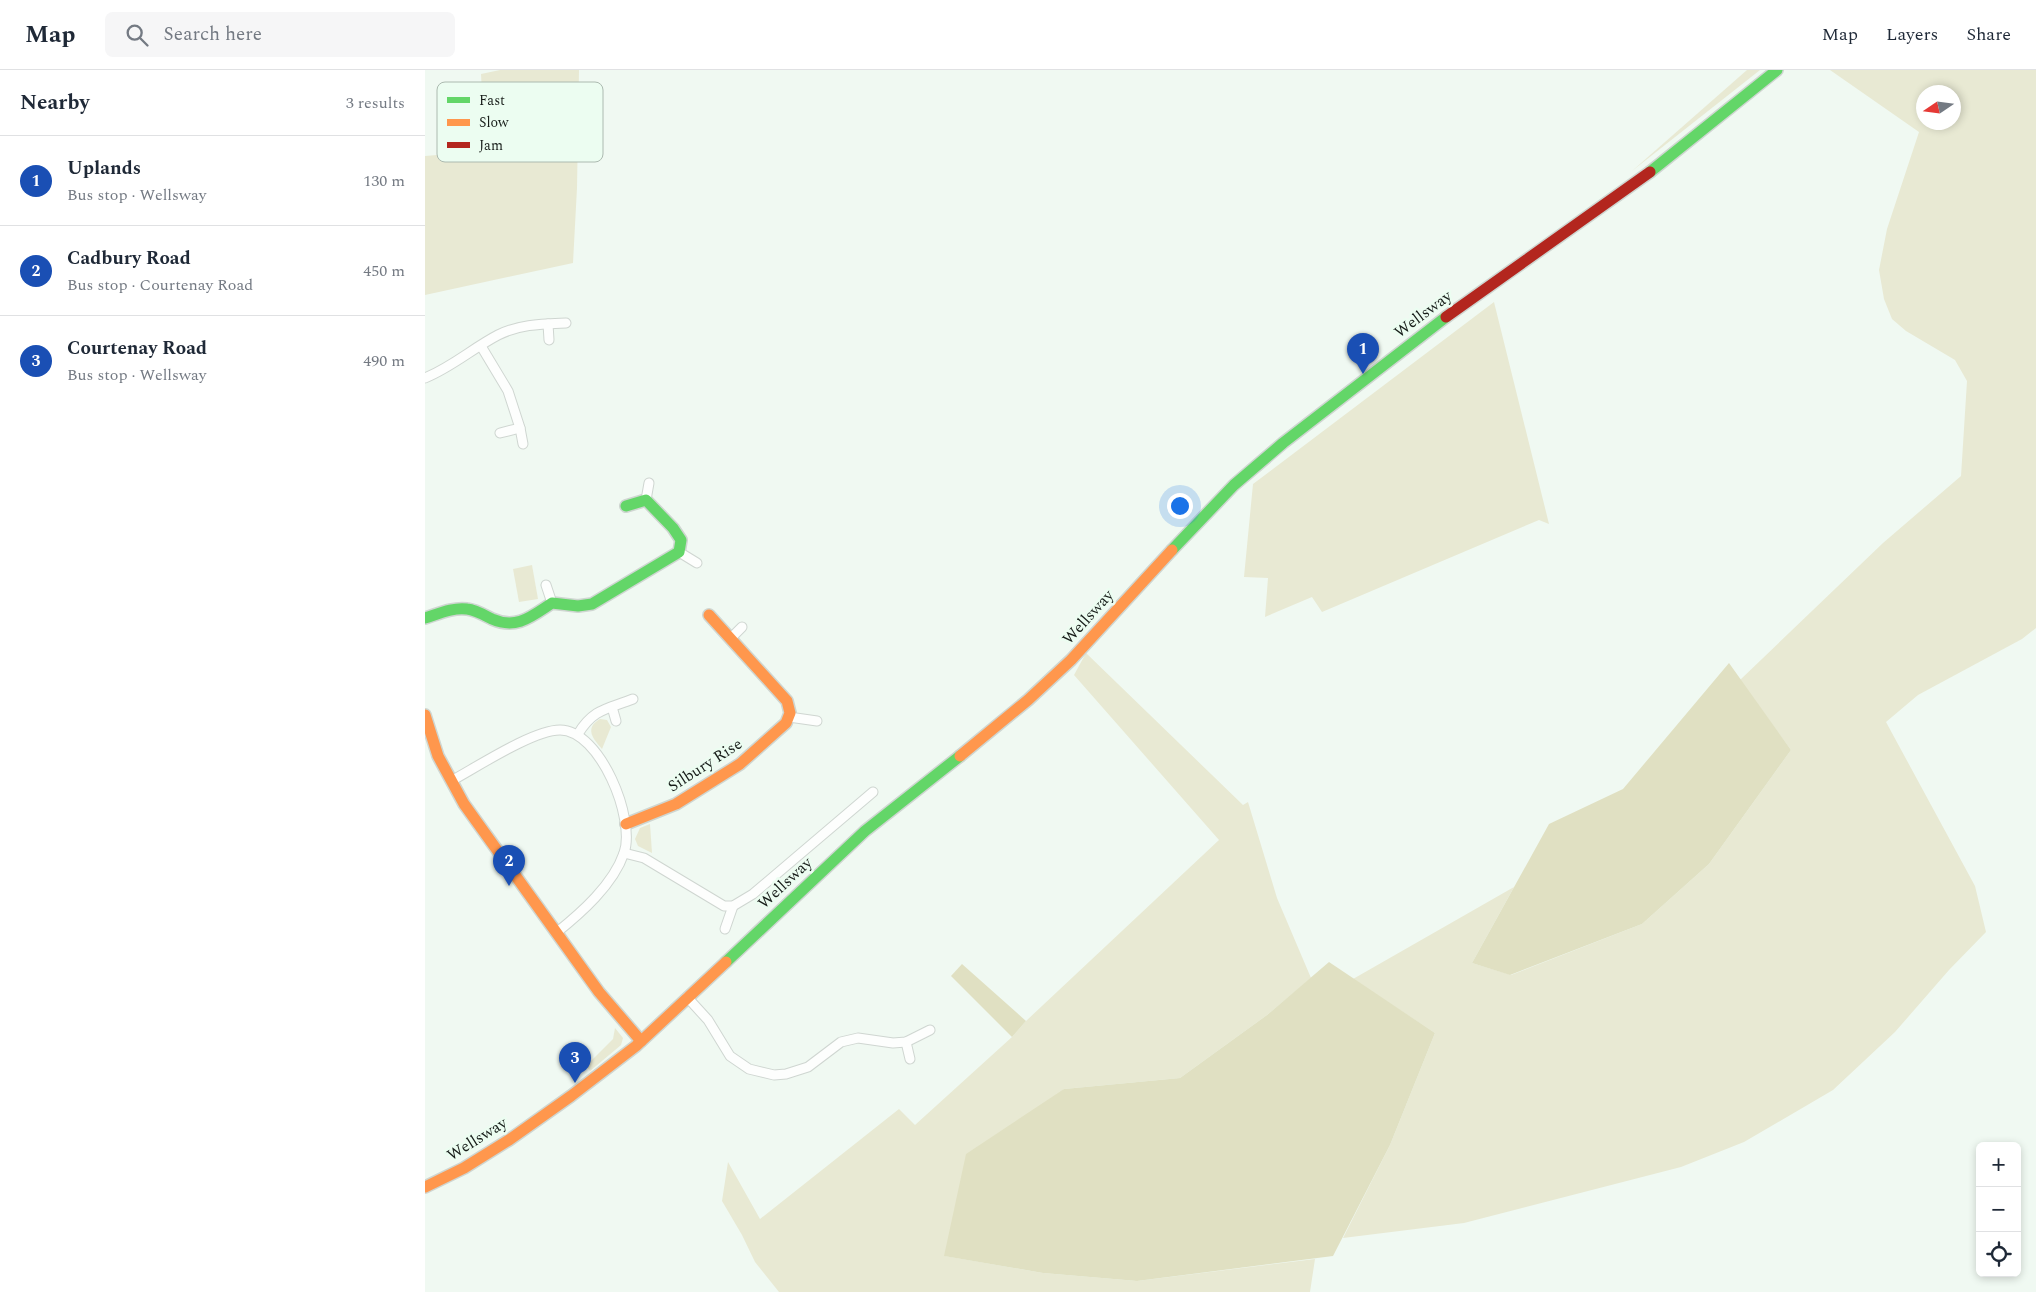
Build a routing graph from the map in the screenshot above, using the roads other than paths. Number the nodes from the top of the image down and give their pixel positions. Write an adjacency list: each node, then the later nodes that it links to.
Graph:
1 (1777, 70): 35 (main road, Wellsway)
2 (566, 323): 3 (street)
3 (549, 324): 4 (street); 5 (street)
4 (549, 340)
5 (481, 346): 6 (street); 7 (street)
6 (425, 378)
7 (520, 428): 8 (street); 9 (street)
8 (500, 432)
9 (523, 444)
10 (649, 483): 11 (street)
11 (646, 500): 12 (main road); 13 (main road)
12 (626, 506)
13 (679, 552): 14 (street); 16 (main road)
14 (697, 563)
15 (546, 585): 16 (street)
16 (552, 603): 18 (main road)
17 (709, 615): 20 (main road)
18 (425, 618)
19 (742, 627): 20 (street)
20 (731, 638): 24 (main road)
21 (633, 699): 22 (street)
22 (612, 707): 25 (street); 27 (street)
23 (425, 715): 28 (main road)
24 (789, 716): 26 (street); 30 (main road, Silbury Rise)
25 (616, 721)
26 (817, 721)
27 (578, 734): 28 (street); 30 (street)
28 (451, 781): 34 (main road)
29 (873, 792): 32 (street)
30 (626, 824): 31 (street)
31 (624, 853): 32 (street); 34 (street)
32 (733, 906): 33 (street)
33 (725, 929)
34 (556, 933): 37 (main road)
35 (687, 997): 37 (main road, Wellsway); 38 (street)
36 (930, 1030): 38 (street)
37 (641, 1042): 40 (main road, Wellsway)
38 (906, 1042): 39 (street)
39 (910, 1059)
40 (425, 1188)

